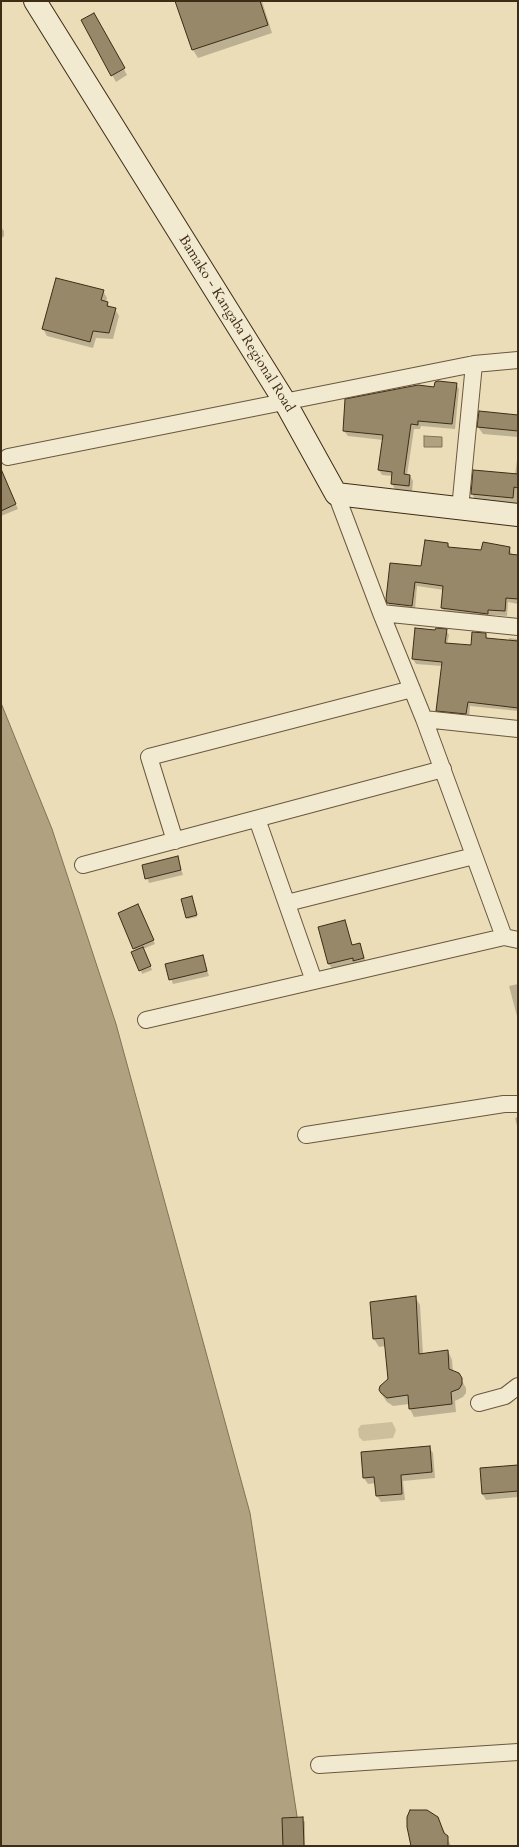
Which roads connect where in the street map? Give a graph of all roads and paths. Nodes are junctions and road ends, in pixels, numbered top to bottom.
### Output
1 (35, 1) edge
2 (518, 360) edge
3 (474, 364) junction
4 (285, 402) junction
5 (8, 457) dead end
6 (336, 494) junction
7 (460, 508) junction
8 (518, 515) edge
9 (381, 613) junction
10 (518, 627) edge
11 (412, 689) junction
12 (424, 719) junction
13 (518, 729) edge
14 (443, 769) junction
15 (257, 819) junction
16 (174, 841) junction
17 (474, 856) junction
18 (83, 865) dead end
19 (287, 903) junction
20 (511, 938) edge
21 (314, 981) junction
22 (146, 1020) dead end
23 (518, 1104) edge
24 (306, 1135) dead end
25 (518, 1386) edge
26 (479, 1403) dead end
27 (518, 1752) edge
28 (318, 1765) dead end

1 - 4 street, Bamako - Kangaba Regional Road
2 - 3 street
3 - 4 street
3 - 7 street
4 - 5 street
4 - 6 street, Bamako - Kangaba Regional Road
6 - 7 street
6 - 9 street
7 - 8 street
9 - 10 street
9 - 11 street
11 - 12 street
11 - 16 street
12 - 13 street
12 - 14 street
14 - 15 street
14 - 17 street
15 - 16 street
15 - 19 street
16 - 18 street
17 - 19 street
17 - 20 street
19 - 21 street
20 - 21 street
21 - 22 street
23 - 24 street
25 - 26 street
27 - 28 street

